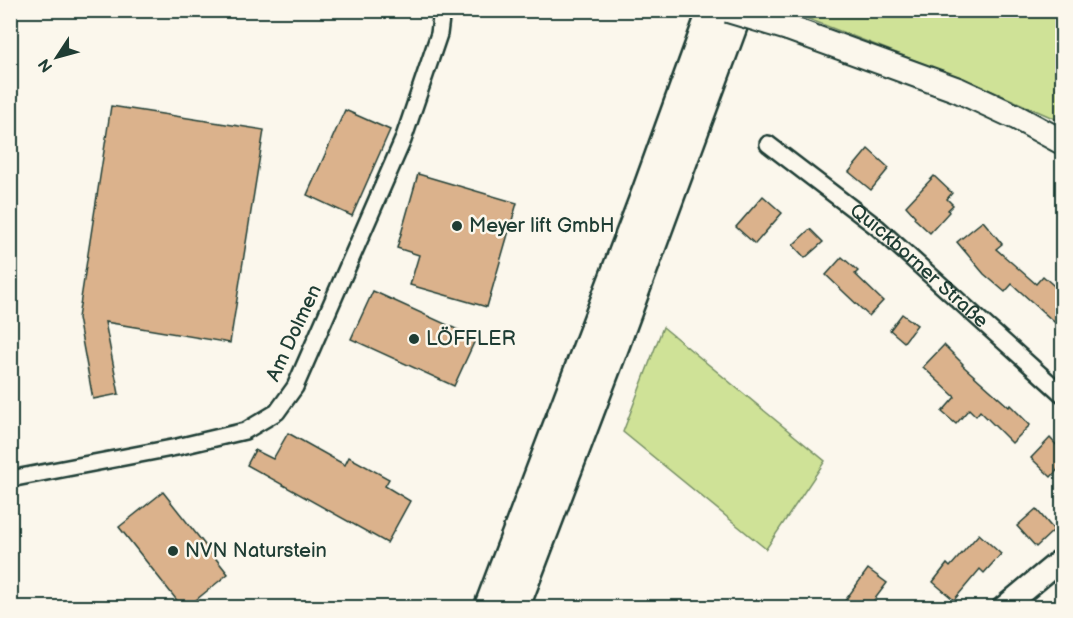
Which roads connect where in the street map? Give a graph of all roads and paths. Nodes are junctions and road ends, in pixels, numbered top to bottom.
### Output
1 (442, 10) edge
2 (712, 10) edge
3 (728, 10) edge
4 (739, 10) edge
5 (1062, 142) edge
6 (768, 144) dead end
7 (1062, 394) edge
8 (10, 479) edge
9 (1062, 559) edge
10 (488, 608) edge
11 (515, 608) edge
12 (1003, 608) edge

1 - 8 street, Am Dolmen
2 - 10 highway
3 - 5 main road, bridge
4 - 11 highway
6 - 7 street, Quickborner Straße
9 - 12 street

